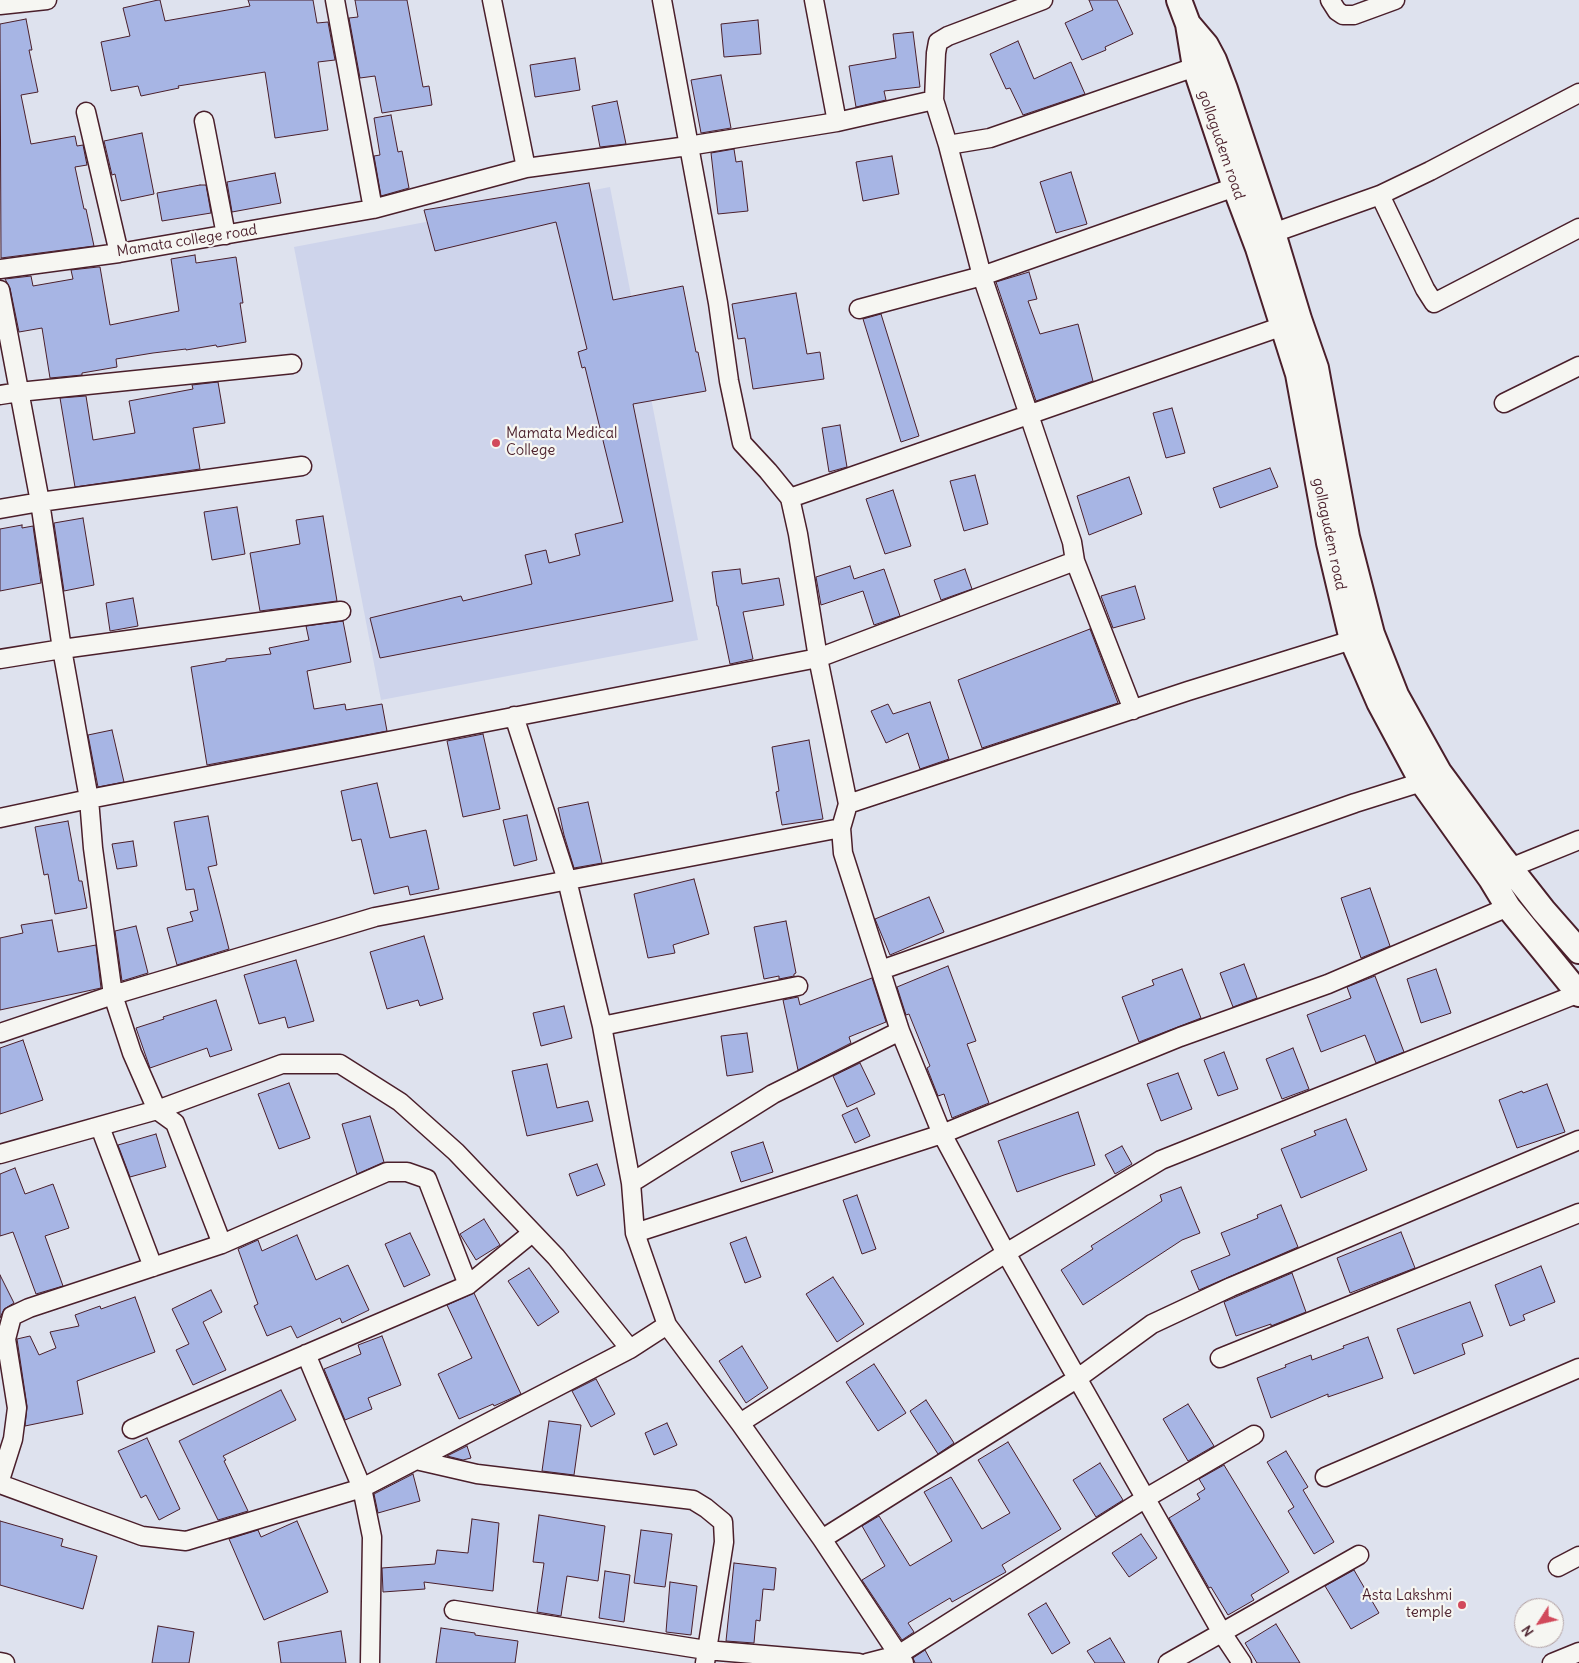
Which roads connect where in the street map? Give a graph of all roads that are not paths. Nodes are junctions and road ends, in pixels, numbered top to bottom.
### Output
1 (47, 0) edge
2 (335, 0) edge
3 (492, 0) edge
4 (662, 0) edge
5 (814, 0) edge
6 (1043, 0) edge
7 (1179, 0) edge
8 (1330, 0) edge
9 (1394, 0) edge
10 (0, 5) edge
11 (1188, 24) junction
12 (1195, 67) junction
13 (1579, 93) edge
14 (934, 100) junction
15 (86, 112) dead end
16 (204, 120) dead end
17 (836, 122) junction
18 (948, 145) junction
19 (688, 146) junction
20 (526, 168) junction
21 (1234, 187) junction
22 (1380, 195) junction
23 (373, 209) junction
24 (1579, 228) edge
25 (1273, 233) junction
26 (226, 235) junction
27 (119, 253) junction
28 (0, 270) edge
29 (982, 276) junction
30 (0, 290) edge
31 (859, 309) dead end
32 (1284, 326) junction
33 (292, 364) dead end
34 (1579, 366) edge
35 (19, 392) junction
36 (0, 395) edge
37 (1504, 403) dead end
38 (1028, 414) junction
39 (302, 466) dead end
40 (790, 498) junction
41 (40, 502) junction
42 (0, 510) edge
43 (1075, 561) junction
44 (341, 611) dead end
45 (1352, 640) junction
46 (62, 649) junction
47 (818, 658) junction
48 (0, 660) edge
49 (1133, 710) junction
50 (514, 716) junction
51 (1422, 782) junction
52 (89, 799) junction
53 (848, 804) junction
54 (0, 818) edge
55 (841, 828) junction
56 (1579, 840) edge
57 (1501, 873) junction
58 (567, 880) junction
59 (1508, 907) junction
60 (1579, 951) edge
61 (881, 970) junction
62 (798, 986) dead end
63 (1579, 994) edge
64 (113, 995) junction
65 (602, 1026) junction
66 (900, 1031) junction
67 (0, 1033) edge
68 (157, 1110) junction
69 (100, 1126) junction
70 (942, 1134) junction
71 (1579, 1140) edge
72 (0, 1154) edge
73 (631, 1183) junction
74 (1579, 1213) edge
75 (532, 1233) junction
76 (635, 1233) junction
77 (222, 1244) junction
78 (1006, 1253) junction
79 (153, 1267) junction
80 (468, 1285) junction
81 (668, 1325) junction
82 (630, 1349) junction
83 (306, 1354) junction
84 (1220, 1358) dead end
85 (1579, 1368) edge
86 (1078, 1378) junction
87 (740, 1423) junction
88 (132, 1429) dead end
89 (1254, 1435) dead end
90 (416, 1460) junction
91 (1325, 1477) dead end
92 (0, 1480) edge
93 (0, 1484) edge
94 (362, 1488) junction
95 (1146, 1498) junction
96 (822, 1539) junction
97 (1359, 1555) dead end
98 (1579, 1556) edge
99 (1558, 1567) dead end
100 (454, 1610) dead end
101 (1222, 1633) junction
102 (1579, 1652) edge
103 (706, 1657) edge
104 (901, 1659) edge
105 (0, 1662) edge
106 (5, 1663) edge
107 (370, 1663) edge
108 (859, 1663) edge
109 (867, 1663) edge
110 (1168, 1663) edge
111 (1242, 1663) edge
112 (1552, 1663) edge

1 - 10 street
2 - 23 street
3 - 20 street
4 - 19 street
5 - 17 street
6 - 14 street
7 - 11 street, gollagudem road
8 - 9 street
11 - 12 street, gollagudem road
11 - 25 street, gollagudem road
12 - 18 street
12 - 21 street, gollagudem road
13 - 22 street
14 - 17 street, Mamata college road
14 - 18 street
15 - 27 street
16 - 26 street
17 - 19 street, Mamata college road
18 - 29 street
19 - 20 street, Mamata college road
19 - 40 street
20 - 23 street, Mamata college road
21 - 29 street
21 - 32 street, gollagudem road
22 - 24 street
22 - 25 street
23 - 26 street, Mamata college road
25 - 57 street, gollagudem road
26 - 27 street, Mamata college road
27 - 28 street, Mamata college road
29 - 31 street
29 - 38 street
30 - 35 street
32 - 38 street
32 - 45 street, gollagudem road
33 - 35 street
34 - 37 street
35 - 36 street
35 - 41 street
38 - 40 street
38 - 43 street
39 - 41 street
40 - 47 street
41 - 42 street
41 - 46 street
43 - 47 street
43 - 49 street
44 - 46 street
45 - 49 street
45 - 51 street, gollagudem road
46 - 48 street
46 - 52 street
47 - 50 street
47 - 53 street
49 - 53 street
50 - 52 street
50 - 58 street
51 - 57 street, gollagudem road
51 - 61 street
52 - 54 street
52 - 64 street
53 - 55 street
55 - 58 street
55 - 61 street
56 - 57 street
57 - 59 street, gollagudem road
57 - 60 street, gollagudem road
58 - 64 street
58 - 65 street
59 - 63 street, gollagudem road
59 - 70 street
61 - 66 street
62 - 65 street
63 - 78 street
64 - 67 street
64 - 68 street
65 - 73 street
66 - 70 street
66 - 73 street
68 - 69 street
68 - 75 street
68 - 77 street
69 - 72 street
69 - 79 street
70 - 76 street
70 - 78 street
71 - 86 street
73 - 76 street
74 - 84 street
75 - 80 street
75 - 82 street
76 - 81 street
77 - 79 street
77 - 80 street
78 - 86 street
78 - 87 street
79 - 92 street
80 - 83 street
81 - 82 street
81 - 87 street
82 - 90 street
83 - 88 street
83 - 94 street
85 - 91 street
86 - 95 street
86 - 96 street
87 - 96 street
89 - 95 street
90 - 94 street
90 - 103 street
93 - 94 street
94 - 107 street
95 - 101 street
95 - 104 street
96 - 104 street
97 - 101 street
98 - 99 street
100 - 103 street
101 - 110 street
101 - 111 street
102 - 112 street
103 - 108 street
104 - 109 street
105 - 106 street

